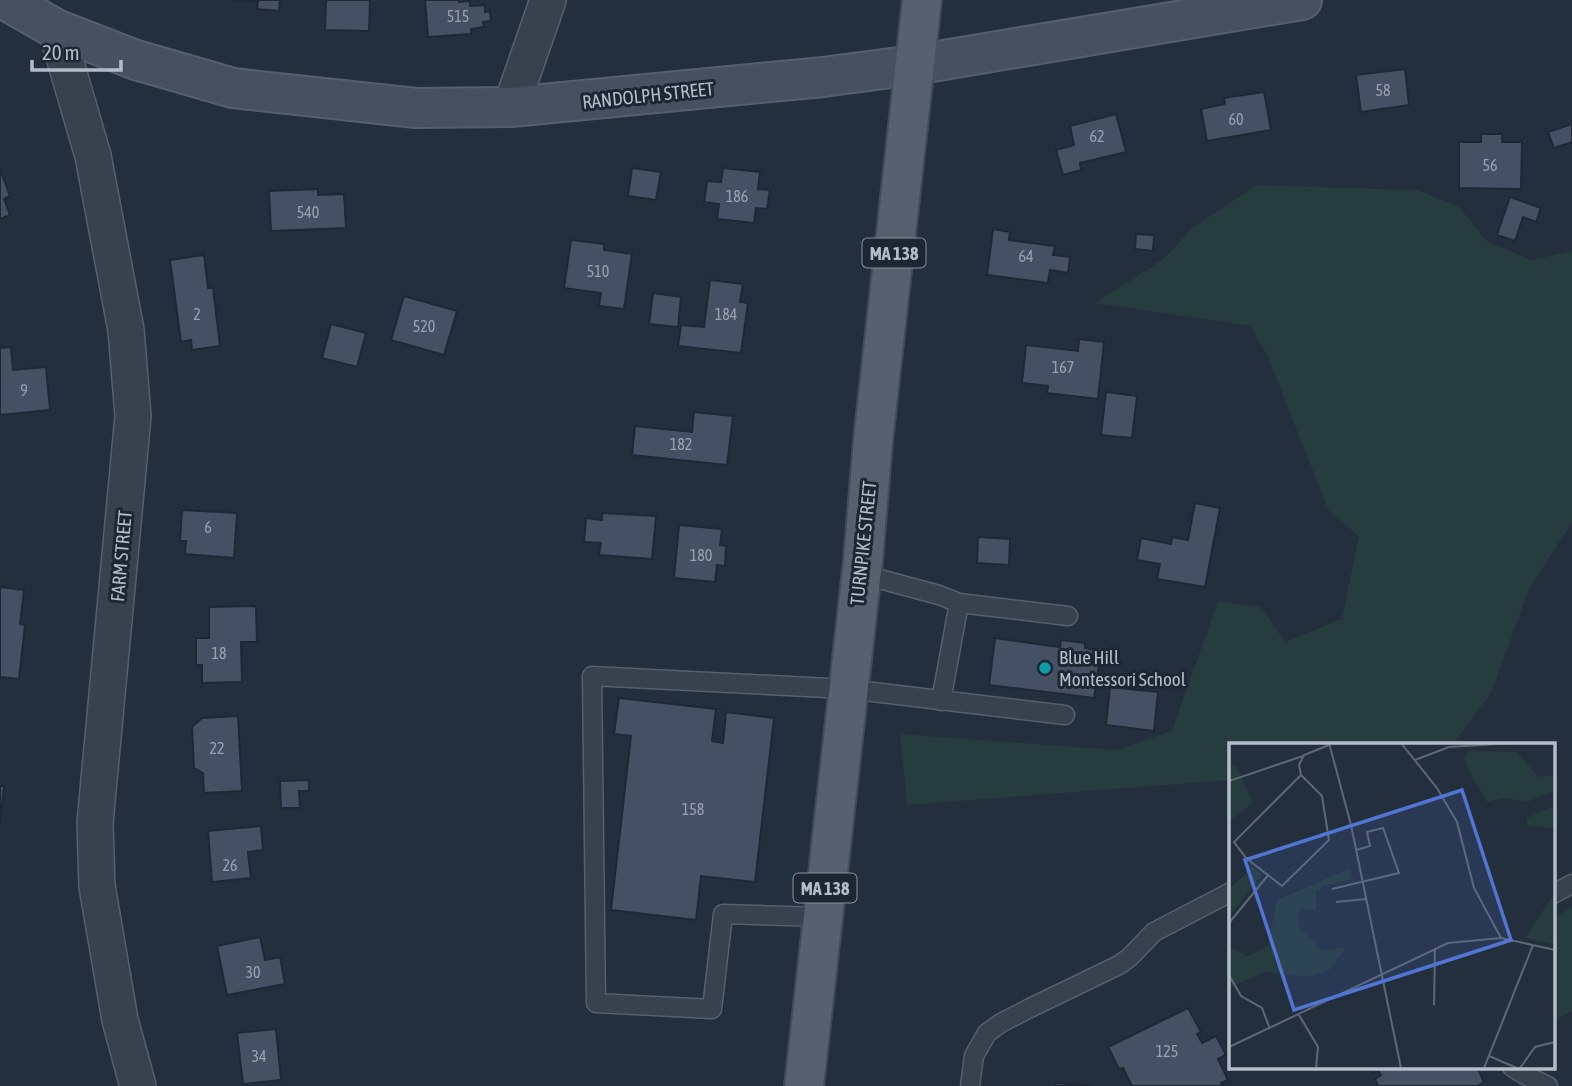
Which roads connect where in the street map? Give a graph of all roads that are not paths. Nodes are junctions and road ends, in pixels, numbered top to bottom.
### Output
1 (5, 0) edge
2 (548, 0) edge
3 (922, 0) edge
4 (1302, 0) edge
5 (56, 29) junction
6 (914, 65) junction
7 (511, 107) junction
8 (862, 574) junction
9 (959, 603) junction
10 (1068, 616) dead end
11 (848, 690) junction
12 (941, 701) junction
13 (1065, 715) dead end
14 (1572, 884) edge
15 (1229, 893) edge
16 (1554, 893) edge
17 (822, 917) junction
18 (1513, 1068) edge
19 (138, 1086) edge
20 (804, 1086) edge
21 (970, 1086) edge
22 (1548, 1086) edge

1 - 5 main road, RANDOLPH STREET
2 - 7 street
3 - 6 main road, TURNPIKE STREET / MA 138
4 - 6 main road, RANDOLPH STREET
5 - 7 main road, RANDOLPH STREET
5 - 19 street, FARM STREET
6 - 7 main road, RANDOLPH STREET
6 - 8 main road, TURNPIKE STREET / MA 138
8 - 9 lane
8 - 11 main road, TURNPIKE STREET / MA 138
9 - 10 lane
9 - 12 lane
11 - 12 lane
11 - 17 main road, TURNPIKE STREET / MA 138
11 - 17 lane
12 - 13 lane
14 - 16 lane
15 - 21 lane
17 - 20 main road, TURNPIKE STREET / MA 138
18 - 22 lane

